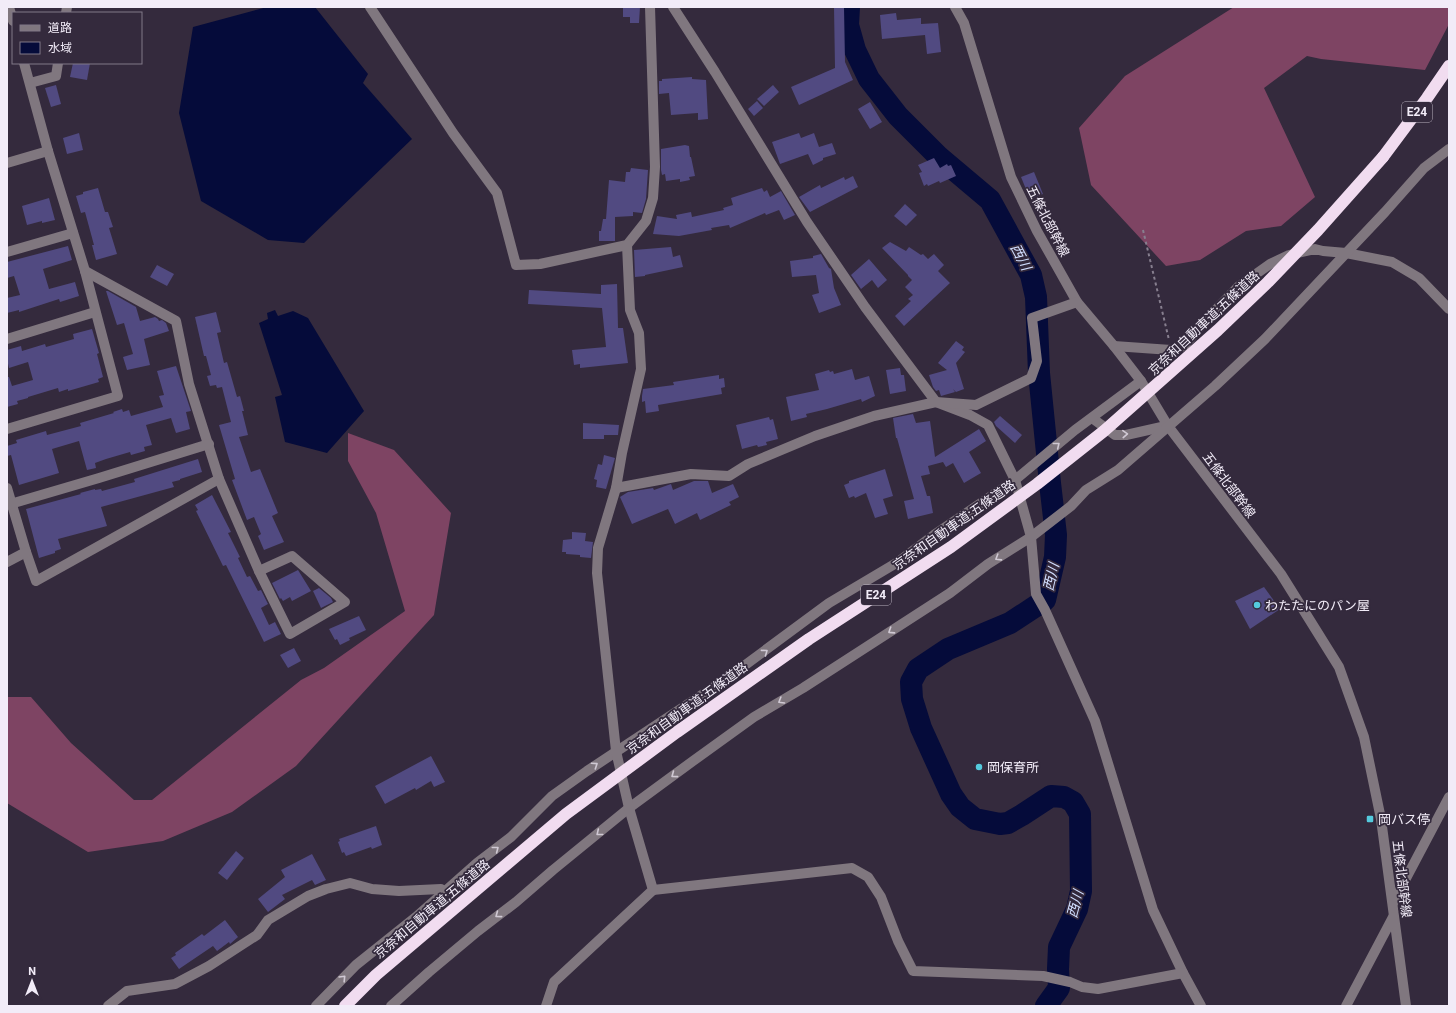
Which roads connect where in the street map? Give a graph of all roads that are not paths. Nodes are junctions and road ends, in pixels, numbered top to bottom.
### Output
1 (9, 7) edge
2 (370, 7) edge
3 (650, 7) edge
4 (672, 7) edge
5 (955, 7) edge
6 (12, 18) edge
7 (24, 64) edge
8 (58, 64) edge
9 (1449, 66) edge
10 (30, 83) junction
11 (1449, 149) edge
12 (48, 151) junction
13 (7, 163) edge
14 (73, 233) junction
15 (627, 245) junction
16 (7, 252) edge
17 (1346, 253) junction
18 (85, 271) junction
19 (1076, 302) junction
20 (1449, 309) edge
21 (95, 312) junction
22 (7, 339) edge
23 (1114, 346) junction
24 (1141, 381) junction
25 (936, 402) junction
26 (1092, 418) junction
27 (1168, 426) junction
28 (7, 429) edge
29 (209, 444) junction
30 (219, 479) junction
31 (1015, 480) junction
32 (7, 488) edge
33 (616, 488) junction
34 (9, 504) edge
35 (1031, 537) junction
36 (26, 552) junction
37 (7, 562) edge
38 (259, 571) junction
39 (616, 751) junction
40 (1449, 797) edge
41 (629, 808) junction
42 (653, 890) junction
43 (445, 892) junction
44 (1393, 903) junction
45 (1393, 917) junction
46 (1183, 973) junction
47 (108, 1006) edge
48 (316, 1006) edge
49 (344, 1006) edge
50 (391, 1006) edge
51 (546, 1006) edge
52 (1201, 1006) edge
53 (1346, 1006) edge
54 (1406, 1006) edge

1 - 6 street
2 - 15 street
3 - 15 street
4 - 25 street
5 - 19 street, 五條北部幹線
7 - 10 street
8 - 10 street
9 - 49 highway, 京奈和自動車道;五條道路 / E24, bridge
10 - 12 street
11 - 17 street
12 - 13 street
12 - 14 street
14 - 16 street
14 - 18 street
15 - 33 street
17 - 20 street
17 - 23 street
17 - 27 street
18 - 21 street
18 - 29 street
19 - 23 street, 五條北部幹線
19 - 25 street
21 - 22 street
21 - 28 street
23 - 24 street, 五條北部幹線
24 - 26 street
24 - 27 street, 五條北部幹線
25 - 31 street
25 - 33 street
26 -> 27 street
31 -> 26 street
27 - 35 street
27 - 44 street, 五條北部幹線
29 - 30 street
29 - 34 street
30 - 36 street
30 - 38 street
31 - 35 street
39 -> 31 street
32 - 34 street
33 - 39 street
34 - 36 street
35 -> 41 street
35 - 46 street
36 - 37 street
38 - 38 street
39 - 41 street
43 -> 39 street
40 - 44 street
41 - 42 street
41 -> 50 street
42 - 46 street
42 - 51 street
43 - 47 street
48 -> 43 street
44 - 45 street, 五條北部幹線
45 - 53 street
45 - 54 street, 五條北部幹線
46 - 52 street

